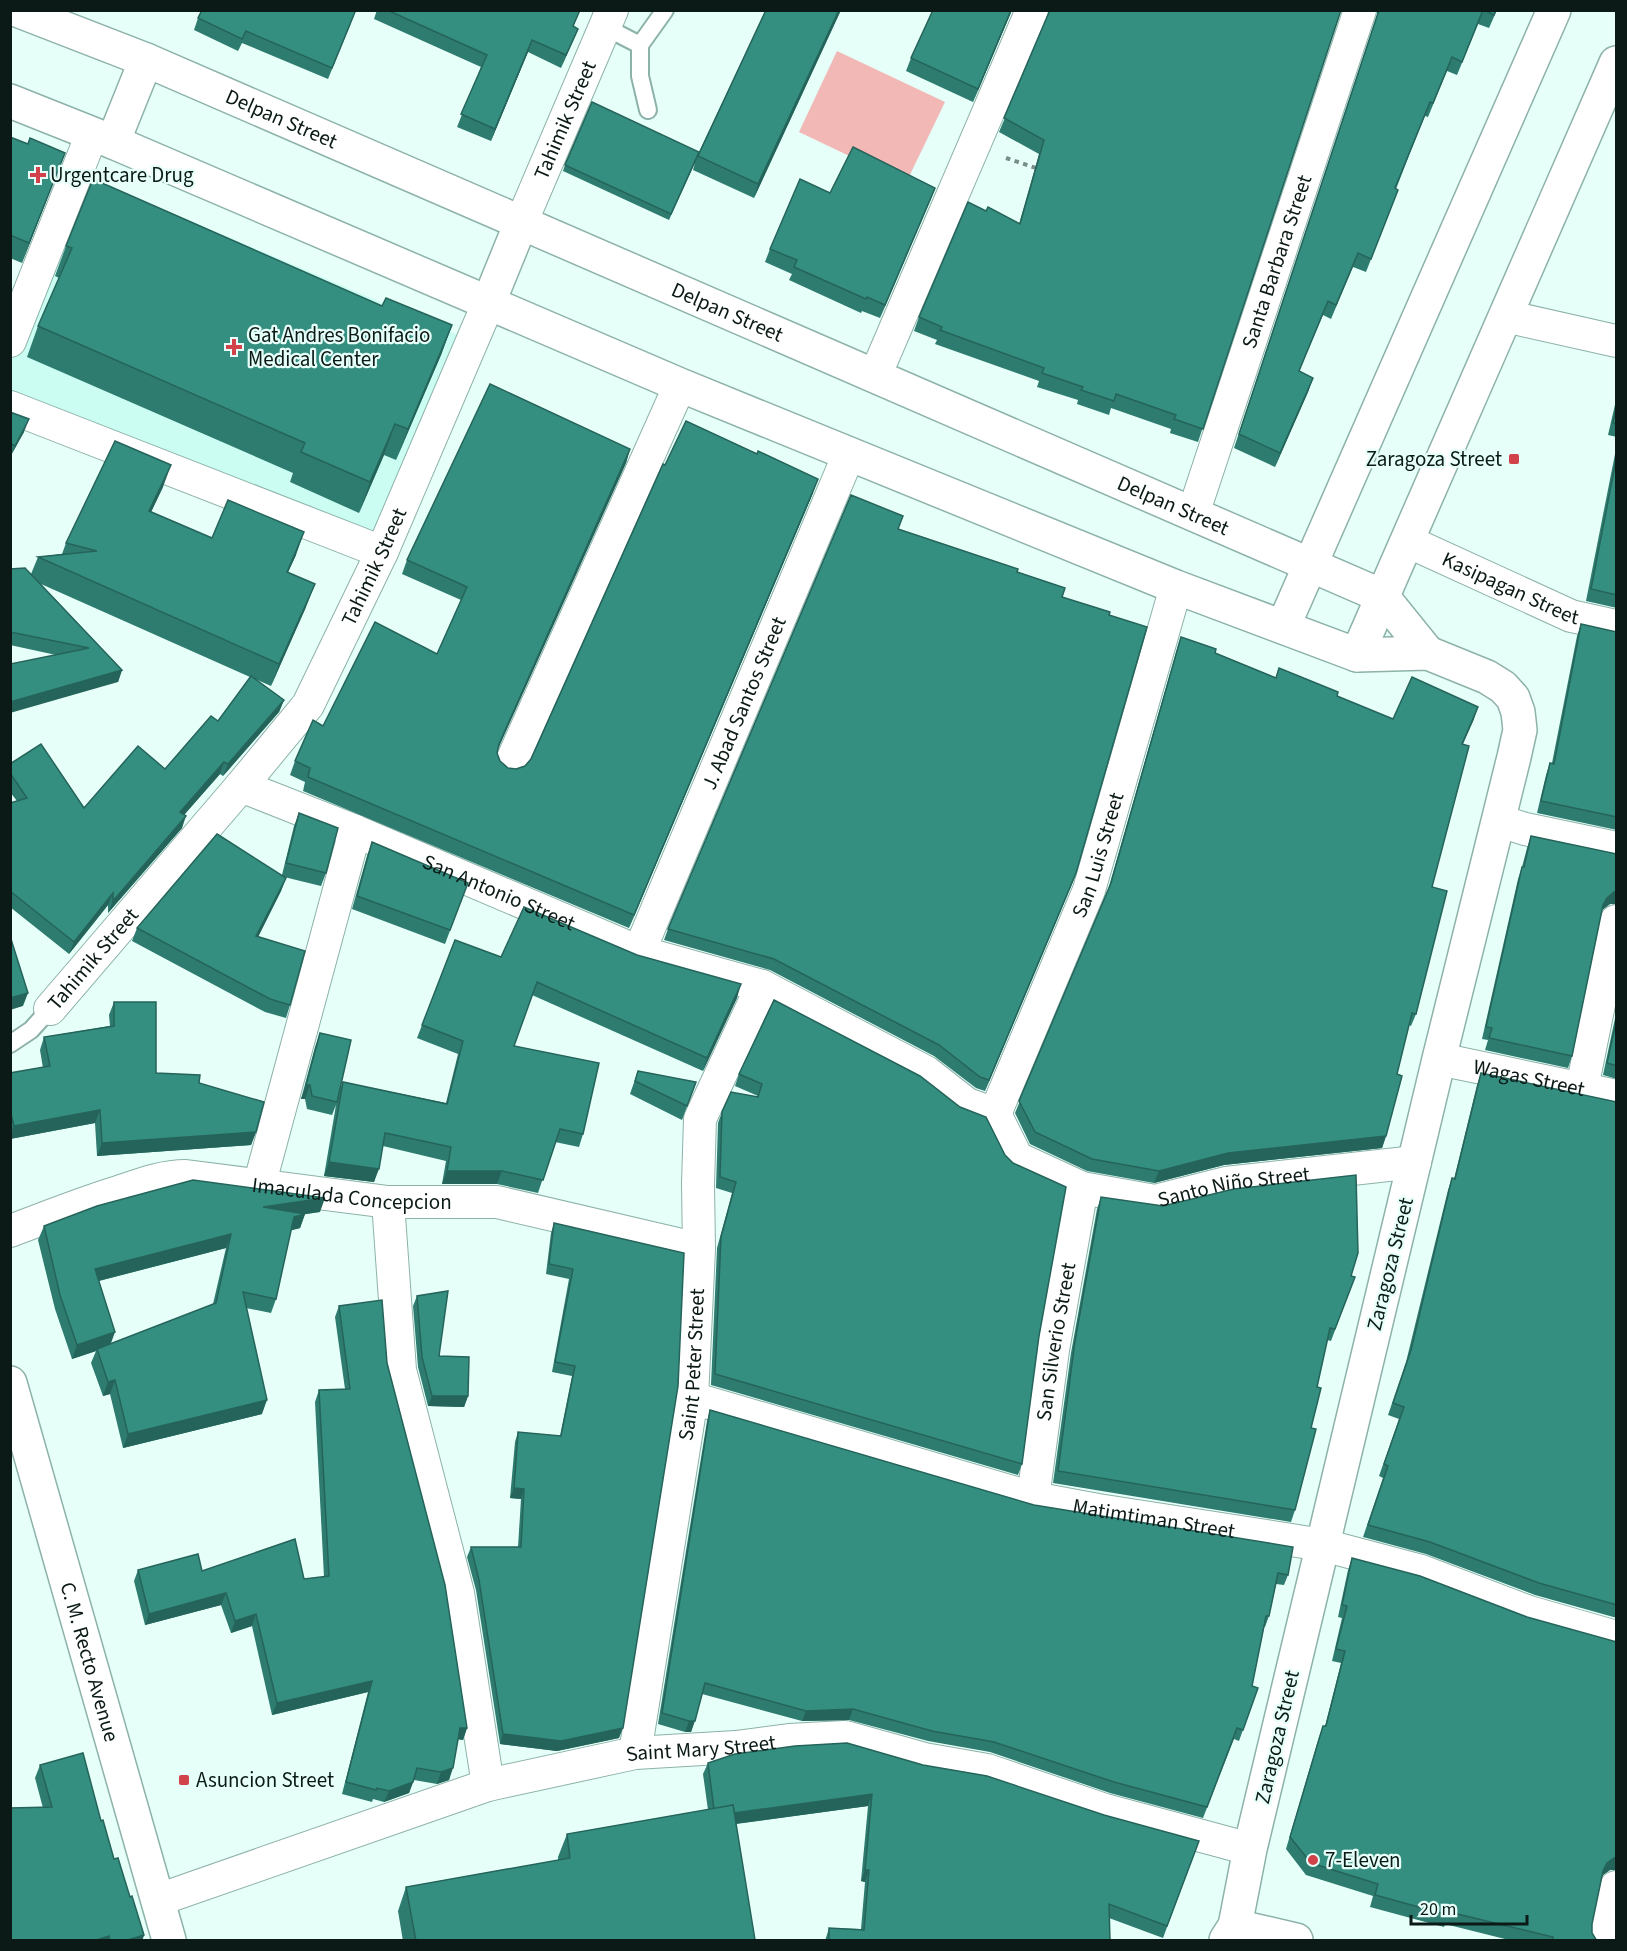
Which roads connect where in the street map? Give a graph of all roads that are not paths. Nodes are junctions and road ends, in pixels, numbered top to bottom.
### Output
1 (17, 10) edge
2 (665, 10) edge
3 (1032, 10) edge
4 (1360, 10) edge
5 (1554, 10) edge
6 (609, 19) edge
7 (640, 45) junction
8 (146, 60) junction
9 (1613, 82) edge
10 (10, 102) edge
11 (648, 110) dead end
12 (102, 138) junction
13 (521, 223) junction
14 (488, 304) junction
15 (1504, 316) junction
16 (10, 341) edge
17 (1617, 341) edge
18 (875, 376) junction
19 (680, 385) junction
20 (10, 407) edge
21 (849, 454) junction
22 (1193, 514) junction
23 (1407, 541) junction
24 (382, 552) junction
25 (1310, 565) junction
26 (1176, 587) junction
27 (1382, 596) junction
28 (1617, 626) edge
29 (1283, 627) junction
30 (1428, 653) junction
31 (1357, 655) junction
32 (510, 765) dead end
33 (241, 786) junction
34 (1500, 821) junction
35 (355, 831) junction
36 (1617, 848) edge
37 (1617, 921) edge
38 (639, 952) junction
39 (762, 987) junction
40 (50, 1009) joint
41 (10, 1044) edge
42 (1439, 1059) junction
43 (1582, 1088) junction
44 (1617, 1096) edge
45 (995, 1114) junction
46 (1415, 1162) junction
47 (259, 1186) junction
48 (1082, 1188) junction
49 (388, 1202) junction
50 (10, 1231) edge
51 (699, 1249) junction
52 (10, 1383) edge
53 (692, 1398) junction
54 (1033, 1498) junction
55 (1323, 1545) junction
56 (1617, 1637) edge
57 (635, 1753) junction
58 (488, 1785) junction
59 (1250, 1849) junction
60 (1617, 1887) edge
61 (158, 1900) junction
62 (1231, 1933) edge
63 (170, 1941) edge
64 (1296, 1941) edge
65 (1605, 1941) edge

1 - 8 street, Delpan Street
2 - 7 lane
3 - 18 street
4 - 22 street, Santa Barbara Street
5 - 25 street
6 - 7 lane
6 - 13 street, Tahimik Street
7 - 11 lane
8 - 12 street
8 - 13 street, Delpan Street
9 - 15 street
10 - 12 street
12 - 14 street
12 - 16 street
13 - 14 street, Tahimik Street
13 - 18 street, Delpan Street
14 - 19 street
14 - 24 street, Tahimik Street
15 - 17 street
15 - 23 street
18 - 22 street, Delpan Street
19 - 21 street
19 - 32 street
20 - 24 street
21 - 26 street
21 - 38 street, J. Abad Santos Street
22 - 25 street, Delpan Street
23 - 27 street
23 - 28 street, Kasipagan Street
24 - 33 street, Tahimik Street
25 - 27 street, Zaragoza Street
25 - 29 street
26 - 29 street
26 - 45 street, San Luis Street
27 - 30 street, Zaragoza Street
27 - 31 street
29 - 31 street, Zaragoza Street
30 - 31 street, Zaragoza Street
30 - 34 street, Zaragoza Street
33 - 35 street, San Antonio Street
33 - 40 street, Tahimik Street
34 - 36 street
34 - 42 street, Zaragoza Street
35 - 38 street, San Antonio Street
35 - 47 street
37 - 43 street
38 - 39 street, San Antonio Street
39 - 45 street
39 - 51 street, Saint Peter Street
40 - 41 lane, Tahimik Street
42 - 43 street, Wagas Street
42 - 46 street, Zaragoza Street
43 - 44 street, Wagas Street
45 - 48 street, Santo Niño Street
46 - 48 street, Santo Niño Street
46 - 55 street, Zaragoza Street
47 - 49 street, Imaculada Concepcion
47 - 50 street, Imaculada Concepcion
48 - 54 street, San Silverio Street
49 - 51 street, Imaculada Concepcion
49 - 58 street
51 - 53 street, Saint Peter Street
52 - 61 street, C. M. Recto Avenue
53 - 54 street, Matimtiman Street
53 - 57 street, Saint Peter Street
54 - 55 street, Matimtiman Street
55 - 56 street, Matimtiman Street
55 - 59 street, Zaragoza Street
57 - 58 street, Saint Mary Street
57 - 59 street, Saint Mary Street
58 - 61 street, Saint Mary Street
59 - 62 street, Zaragoza Street
60 - 65 street
61 - 63 street, C. M. Recto Avenue
62 - 64 street

